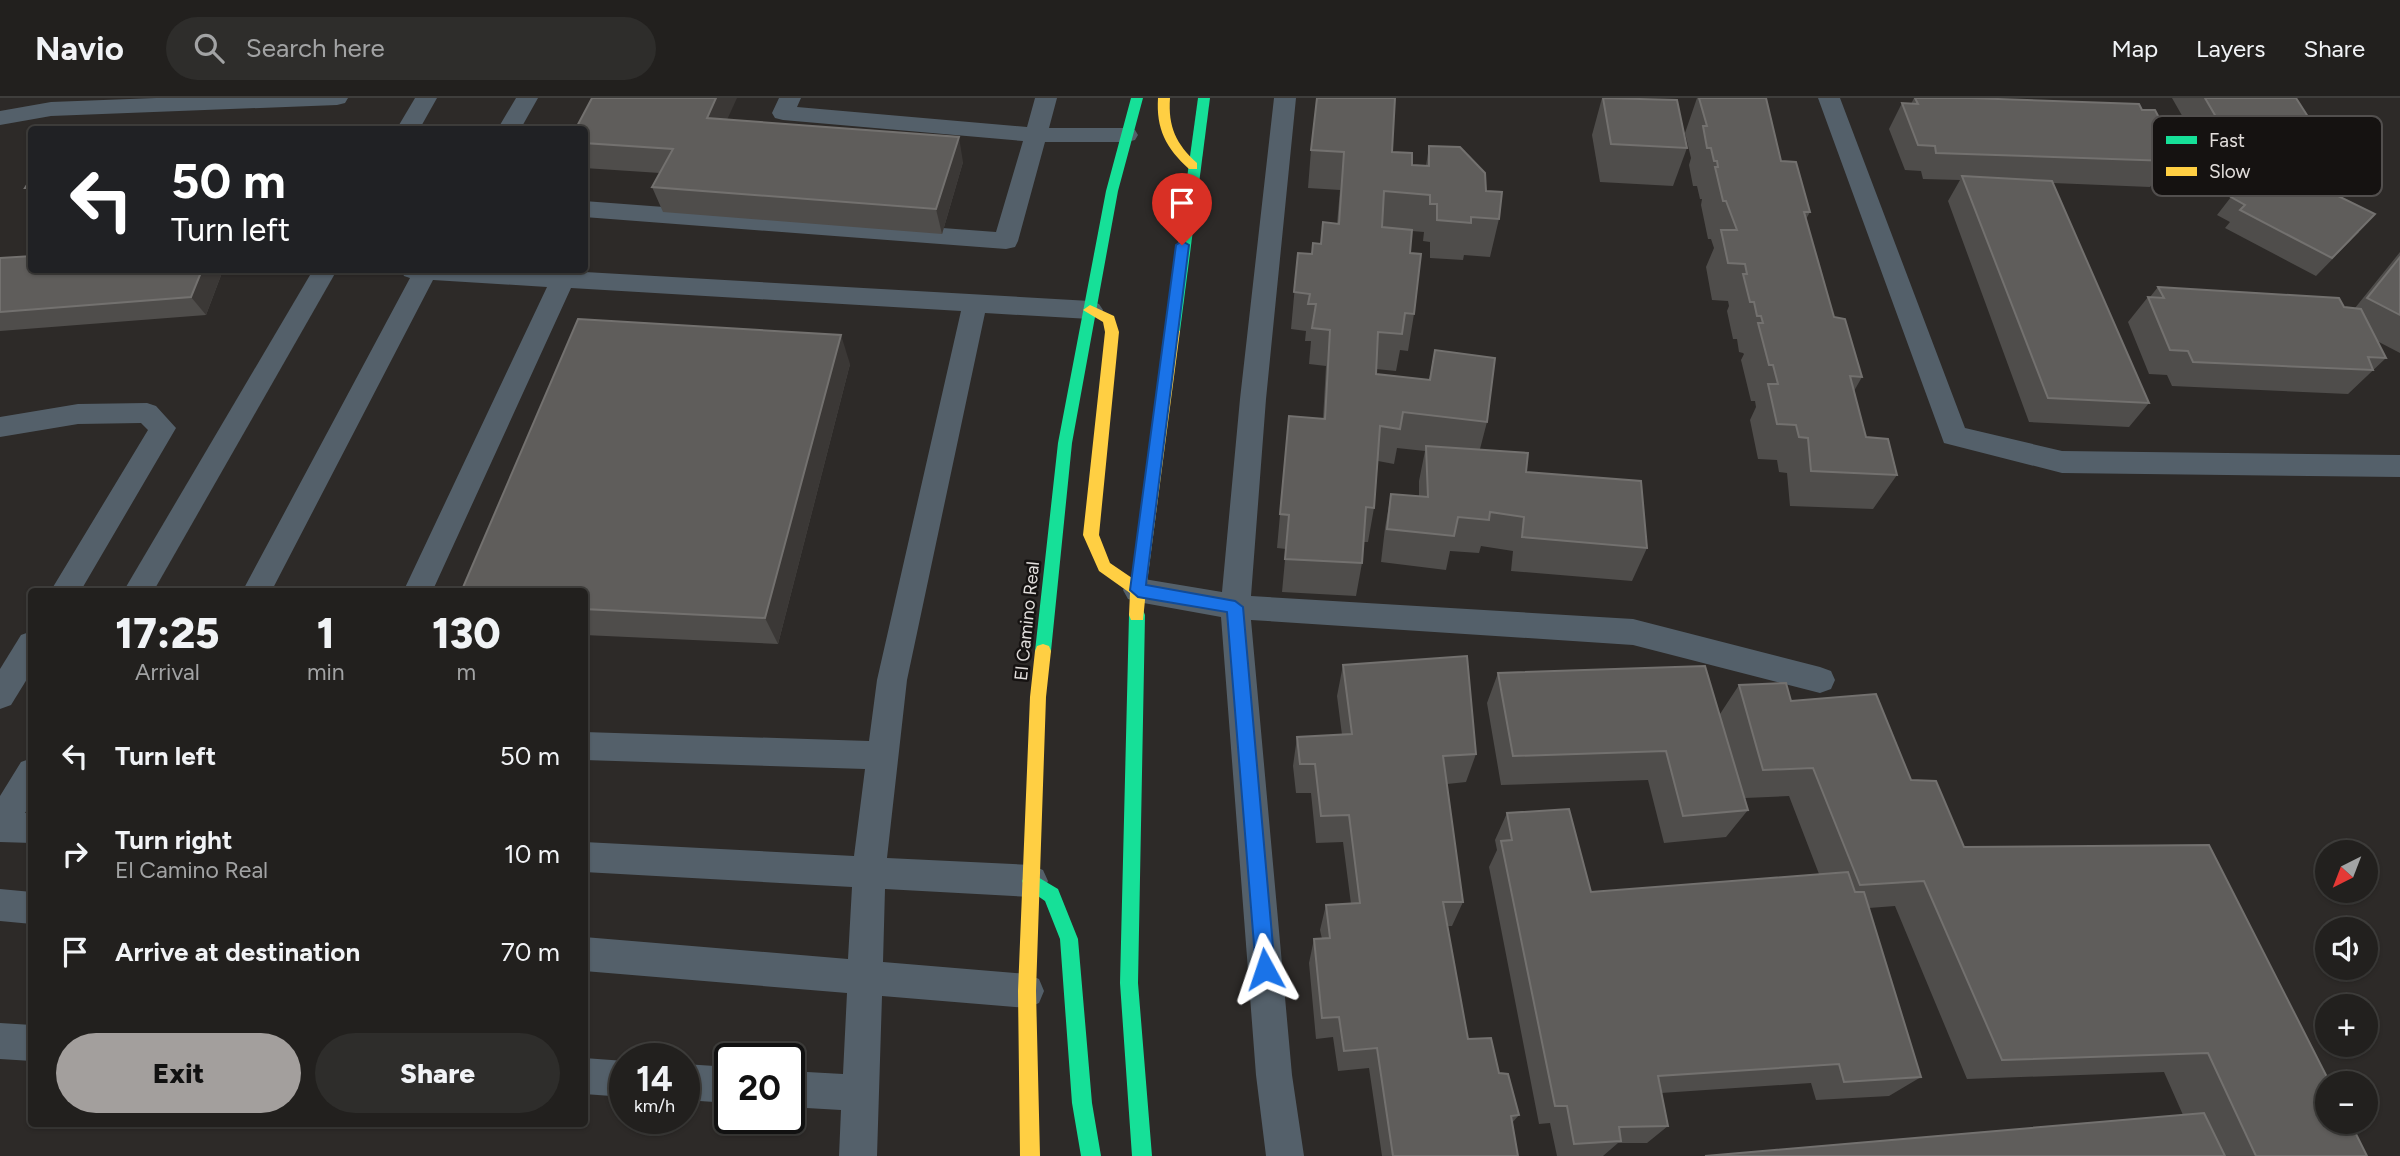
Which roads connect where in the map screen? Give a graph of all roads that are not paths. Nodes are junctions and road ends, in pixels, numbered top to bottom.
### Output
1 (337, 98) edge
2 (426, 98) edge
3 (527, 98) edge
4 (790, 98) edge
5 (1046, 98) edge
6 (1138, 98) edge
7 (1164, 98) edge
8 (1203, 98) edge
9 (1285, 98) edge
10 (1829, 98) edge
11 (0, 118) edge
12 (409, 126) edge
13 (510, 126) edge
14 (1036, 135) junction
15 (1127, 135) junction
16 (1193, 166) junction
17 (588, 209) edge
18 (324, 273) edge
19 (424, 273) edge
20 (472, 273) edge
21 (563, 279) junction
22 (975, 303) junction
23 (1090, 310) junction
24 (0, 427) edge
25 (2400, 466) edge
26 (66, 588) edge
27 (139, 588) edge
28 (258, 588) edge
29 (419, 588) edge
30 (1138, 590) junction
31 (1235, 607) junction
32 (28, 651) edge
33 (1820, 680) dead end
34 (0, 696) edge
35 (588, 746) edge
36 (883, 756) junction
37 (28, 779) edge
38 (0, 826) edge
39 (28, 828) edge
40 (588, 857) edge
41 (869, 872) junction
42 (1031, 881) junction
43 (0, 905) edge
44 (28, 908) edge
45 (588, 954) edge
46 (864, 977) junction
47 (1027, 991) junction
48 (0, 1041) edge
49 (28, 1043) edge
50 (588, 1076) edge
51 (609, 1078) edge
52 (805, 1089) edge
53 (860, 1093) junction
54 (858, 1156) edge
55 (1030, 1156) edge
56 (1091, 1156) edge
57 (1142, 1156) edge
58 (1285, 1156) edge

1 - 11 lane
2 - 12 lane
3 - 13 lane
4 - 14 lane
5 - 14 lane
6 - 15 main road, El Camino Real
7 - 16 main road
8 - 16 main road
9 - 31 lane
10 - 25 lane
14 - 15 lane
14 - 17 lane
15 - 23 main road, El Camino Real
16 - 30 main road
18 - 27 lane
19 - 28 lane
20 - 21 lane
21 - 22 lane
21 - 29 lane
22 - 23 lane
22 - 36 lane
23 - 30 main road
23 - 42 main road, El Camino Real
24 - 26 lane
30 - 31 lane
30 - 57 main road
31 - 33 lane
31 - 58 lane
32 - 34 lane
35 - 36 lane
36 - 41 lane
37 - 38 lane
38 - 39 lane
40 - 41 lane
41 - 42 lane
41 - 46 lane
42 - 47 main road, El Camino Real
42 - 56 main road
43 - 44 lane
45 - 46 lane
46 - 47 lane
46 - 53 lane
47 - 55 main road, El Camino Real
48 - 49 lane
50 - 51 lane
52 - 53 lane
53 - 54 lane

